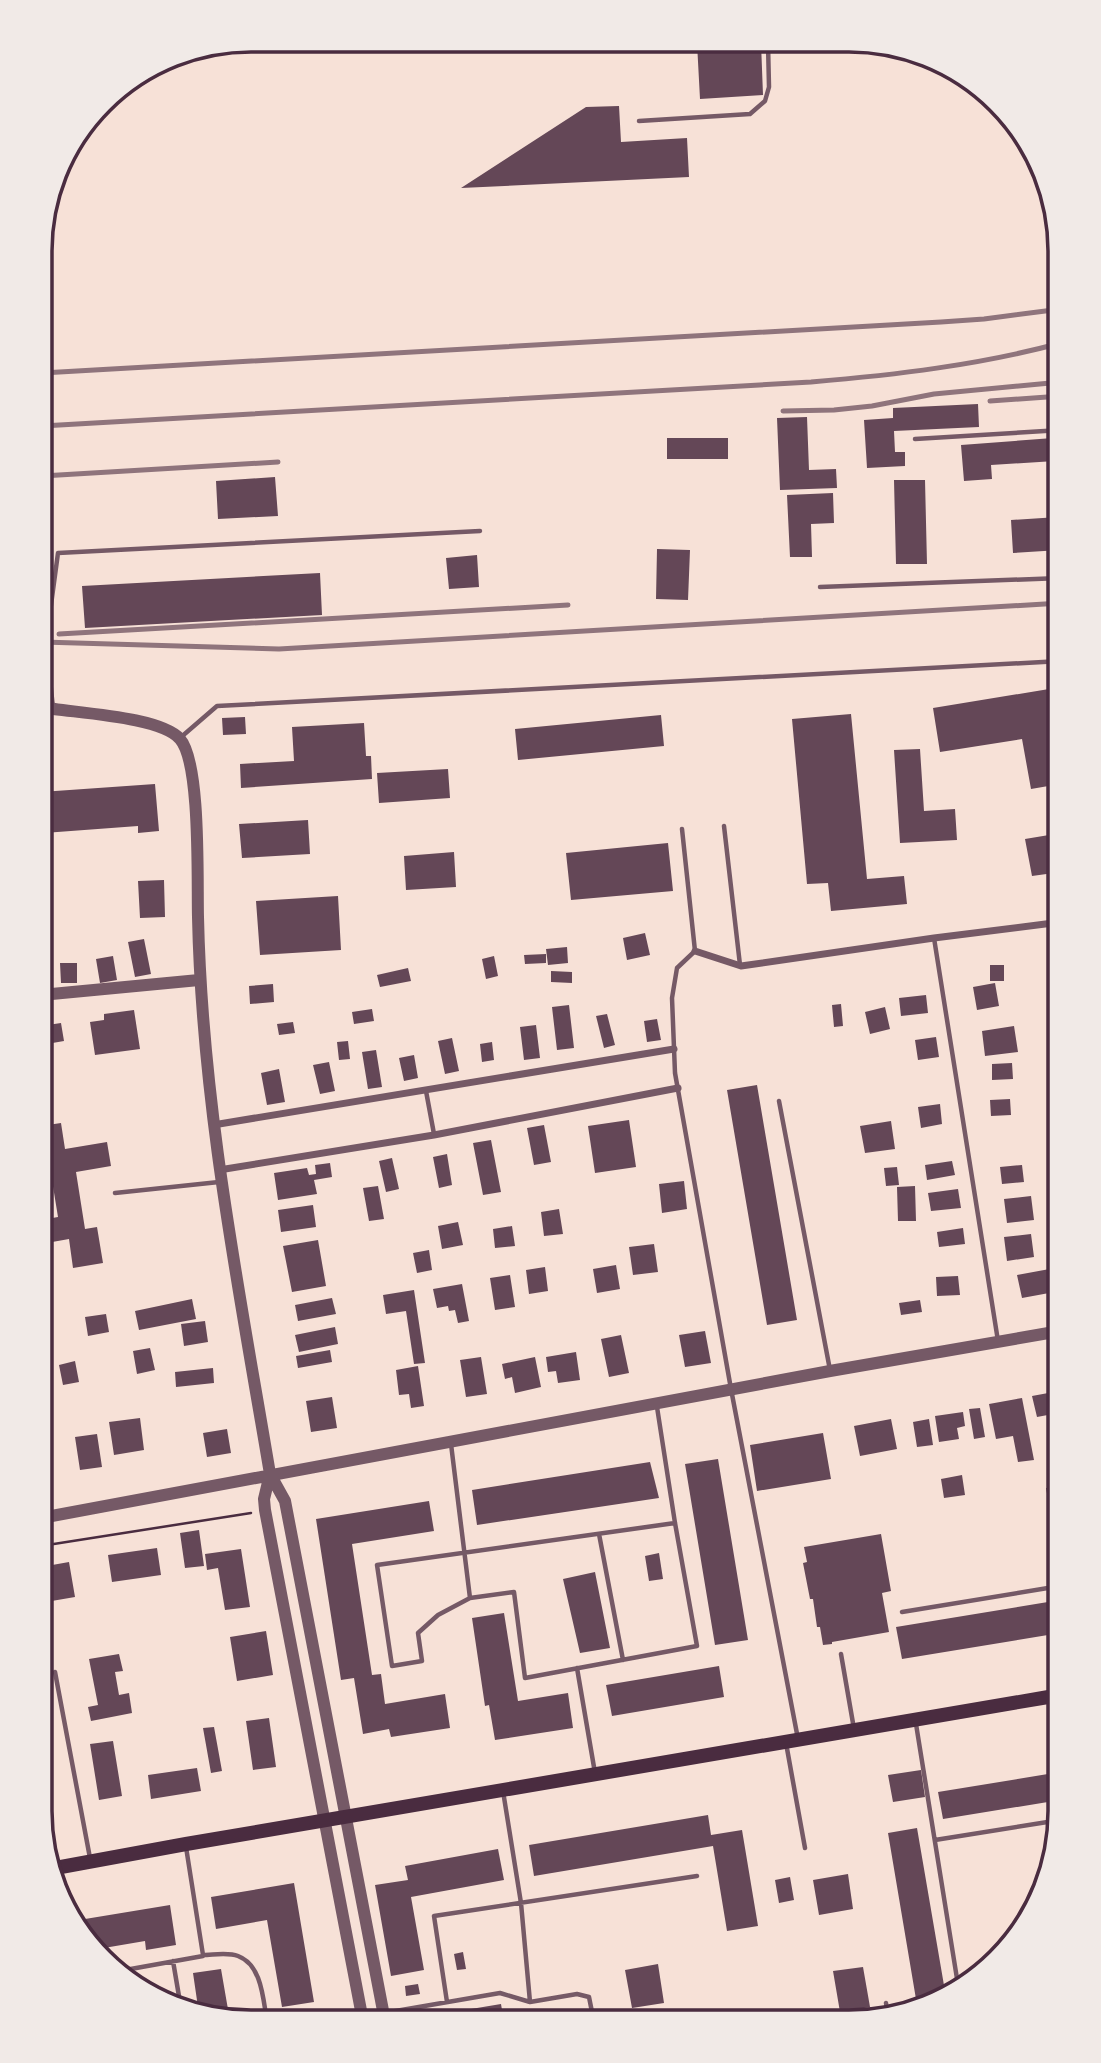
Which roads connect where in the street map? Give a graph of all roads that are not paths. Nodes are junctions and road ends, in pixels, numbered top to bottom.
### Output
1 (768, 52) edge
2 (639, 121) dead end
3 (1048, 431) edge
4 (915, 439) dead end
5 (480, 531) dead end
6 (1048, 578) edge
7 (820, 587) dead end
8 (52, 598) edge
9 (1048, 662) edge
10 (52, 709) edge
11 (180, 739) junction
12 (724, 826) dead end
13 (682, 828) dead end
14 (1048, 924) edge
15 (934, 938) junction
16 (695, 951) junction
17 (741, 966) junction
18 (199, 980) junction
19 (52, 994) edge
20 (674, 1049) junction
21 (678, 1088) junction
22 (426, 1091) junction
23 (779, 1101) dead end
24 (213, 1125) junction
25 (434, 1135) junction
26 (219, 1176) junction
27 (115, 1193) dead end
28 (1048, 1333) edge
29 (998, 1342) junction
30 (830, 1371) junction
31 (731, 1389) junction
32 (656, 1404) junction
33 (450, 1443) junction
34 (270, 1475) junction
35 (52, 1516) edge
36 (675, 1523) junction
37 (599, 1534) junction
38 (464, 1553) junction
39 (1048, 1588) edge
40 (470, 1598) junction
41 (902, 1612) dead end
42 (841, 1654) dead end
43 (623, 1660) junction
44 (577, 1668) junction
45 (55, 1672) dead end
46 (1048, 1697) edge
47 (322, 1702) junction
48 (303, 1705) junction
49 (916, 1719) junction
50 (854, 1730) junction
51 (792, 1741) junction
52 (596, 1774) junction
53 (503, 1790) junction
54 (347, 1817) junction
55 (324, 1821) junction
56 (1048, 1822) edge
57 (935, 1840) junction
58 (186, 1844) junction
59 (804, 1848) dead end
60 (91, 1862) junction
61 (61, 1867) edge
62 (697, 1875) dead end
63 (521, 1903) junction
64 (203, 1955) junction
65 (173, 1961) junction
66 (130, 1969) edge
67 (957, 1979) edge
68 (179, 1996) edge
69 (447, 2002) junction
70 (530, 2002) junction
71 (886, 2003) dead end
72 (887, 2007) edge
73 (265, 2010) edge
74 (361, 2010) edge
75 (383, 2010) edge
76 (413, 2010) edge
77 (592, 2010) edge

1 - 2 lane
3 - 4 lane
5 - 8 lane
6 - 7 lane
9 - 11 lane
10 - 11 street
11 - 18 street
12 - 17 lane
13 - 16 lane
14 - 15 street
15 - 17 street
15 - 29 lane
16 - 17 street
16 - 20 lane
18 - 19 street
18 - 24 street
20 - 21 lane
20 - 22 street
21 - 25 street
21 - 31 lane
22 - 24 street
22 - 25 lane
23 - 30 lane
24 - 26 street
25 - 26 street
26 - 27 lane
26 - 34 street
28 - 29 street
29 - 30 street
30 - 31 street
31 - 32 street
31 - 51 lane
32 - 33 street
32 - 36 lane
33 - 34 street
33 - 38 lane
34 - 35 street
34 - 47 street
34 - 48 street
36 - 37 lane
36 - 43 lane
37 - 38 lane
37 - 43 lane
38 - 40 lane
38 - 40 lane
39 - 41 lane
40 - 44 lane
42 - 50 lane
43 - 44 lane
44 - 52 lane
45 - 60 lane
46 - 49 main road
47 - 48 street
47 - 54 street
48 - 55 street
49 - 50 main road
49 - 57 lane
50 - 51 main road
51 - 52 main road
51 - 59 lane
52 - 53 main road
53 - 54 main road
53 - 63 lane
54 - 55 main road
54 - 75 street
55 - 58 main road
55 - 74 street
56 - 57 lane
57 - 67 lane
58 - 60 main road
58 - 64 lane
60 - 61 main road
62 - 63 lane
63 - 69 lane
63 - 70 lane
64 - 65 lane
64 - 73 lane
65 - 66 lane
65 - 68 lane
69 - 70 lane
69 - 76 lane
70 - 77 lane
71 - 72 lane

